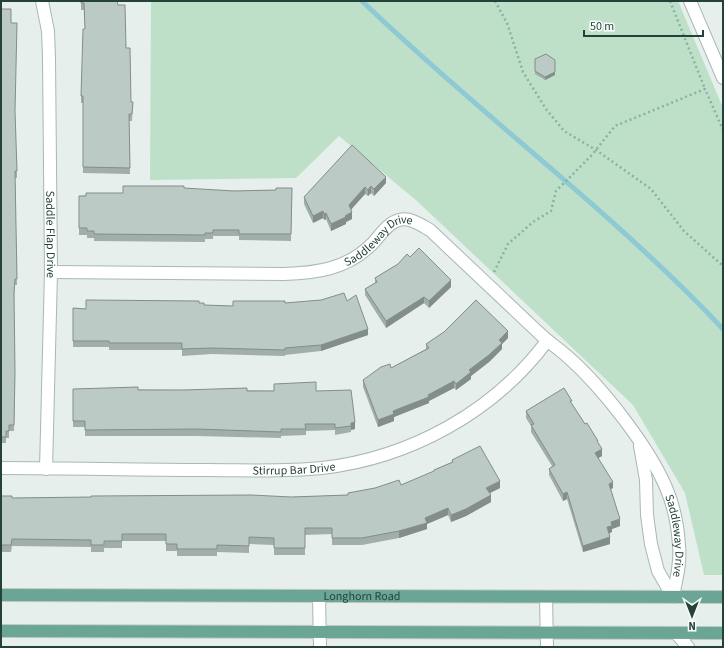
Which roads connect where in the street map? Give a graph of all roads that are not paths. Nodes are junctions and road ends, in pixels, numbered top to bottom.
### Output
1 (42, 1) edge
2 (690, 1) edge
3 (723, 78) edge
4 (51, 272) junction
5 (547, 341) junction
6 (640, 443) junction
7 (1, 468) edge
8 (46, 469) junction
9 (1, 595) edge
10 (723, 596) edge
11 (319, 597) junction
12 (546, 597) junction
13 (673, 597) junction
14 (1, 631) edge
15 (320, 632) junction
16 (546, 633) junction
17 (676, 633) junction
18 (723, 633) edge
19 (320, 647) edge
20 (547, 647) edge
21 (688, 647) edge

1 - 4 street, Saddle Flap Drive
2 - 3 street
4 - 5 street, Saddleway Drive
4 - 8 street, Saddle Flap Drive
5 - 6 street, Saddleway Drive
5 - 8 street, Stirrup Bar Drive
6 - 13 street, Saddleway Drive
6 - 13 street, Saddleway Drive
7 - 8 street, Stirrup Bar Drive
9 - 11 main road, Longhorn Road
10 - 13 main road, Longhorn Road
11 - 12 main road, Longhorn Road
11 - 15 street
12 - 13 main road, Longhorn Road
12 - 16 street
14 - 15 main road
15 - 16 main road
15 - 19 street
16 - 17 main road
16 - 20 street
17 - 18 main road
17 - 21 street

